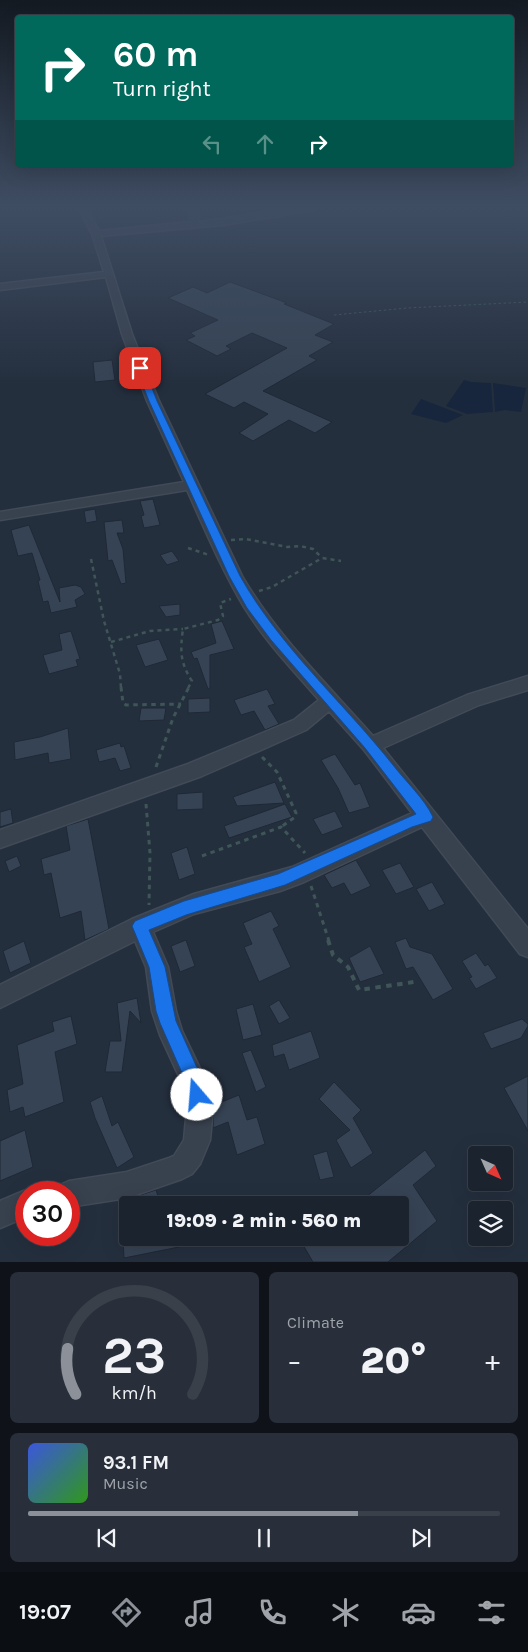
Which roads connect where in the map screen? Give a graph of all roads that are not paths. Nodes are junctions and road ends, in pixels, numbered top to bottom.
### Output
1 (107, 266) edge
2 (110, 274) junction
3 (0, 287) edge
4 (193, 485) junction
5 (0, 516) edge
6 (528, 683) edge
7 (332, 702) junction
8 (370, 745) junction
9 (426, 817) junction
10 (0, 839) edge
11 (143, 925) junction
12 (528, 946) edge
13 (0, 997) edge
14 (80, 1192) edge
15 (15, 1208) edge
16 (0, 1215) edge

1 - 2 street
2 - 3 street
2 - 4 street
4 - 5 street
4 - 7 street
6 - 8 street
7 - 8 street
7 - 10 street
8 - 9 street
9 - 11 street
9 - 12 street
11 - 13 street
11 - 14 street
15 - 16 street

